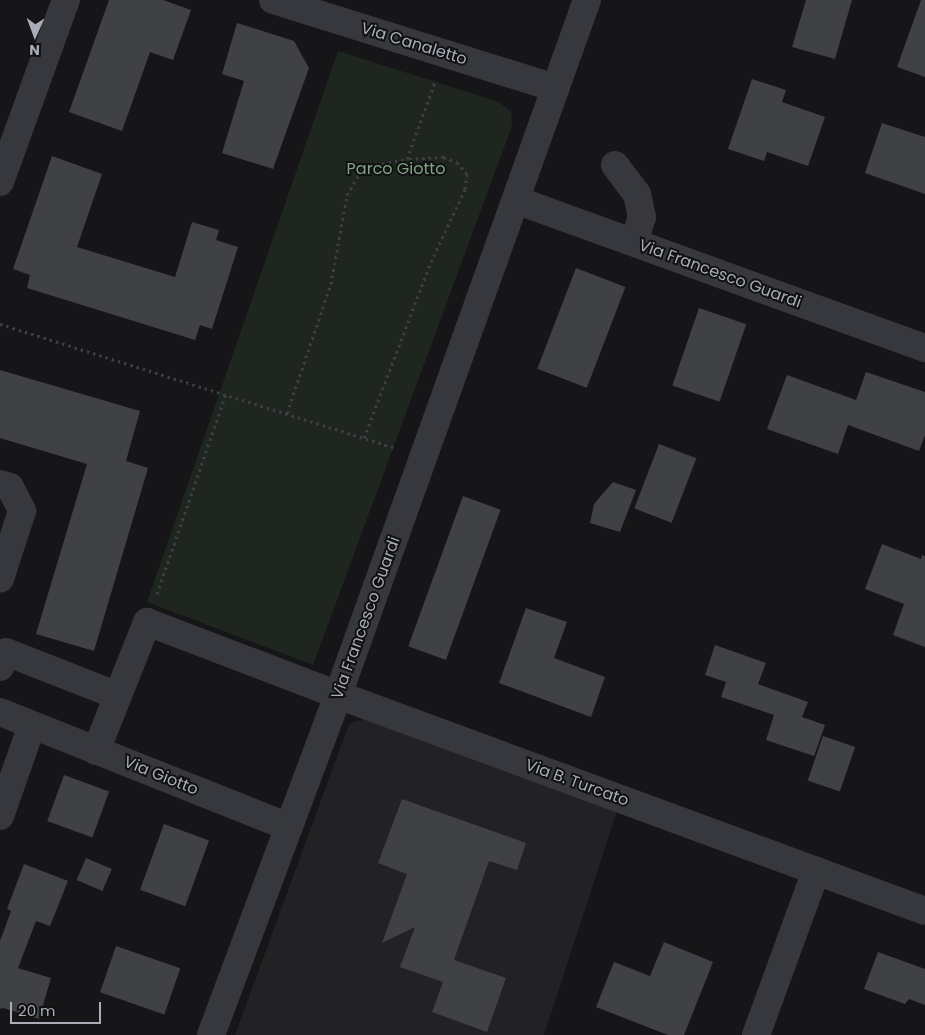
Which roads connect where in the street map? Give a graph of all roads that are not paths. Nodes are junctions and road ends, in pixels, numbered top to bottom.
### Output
1 (66, 0) edge
2 (273, 0) edge
3 (587, 0) edge
4 (556, 88) junction
5 (615, 165) dead end
6 (0, 182) edge
7 (516, 200) junction
8 (634, 242) junction
9 (925, 348) edge
10 (0, 484) edge
11 (5, 545) edge
12 (0, 579) edge
13 (2, 657) edge
14 (338, 695) junction
15 (118, 696) junction
16 (0, 712) edge
17 (32, 725) junction
18 (96, 751) junction
19 (0, 816) edge
20 (289, 827) junction
21 (816, 871) junction
22 (925, 911) edge
23 (211, 1035) edge
24 (756, 1035) edge

1 - 6 street
2 - 4 street, Via Canaletto
3 - 4 street, Via Francesco Guardi
4 - 7 street, Via Francesco Guardi
5 - 8 street
7 - 8 street, Via Francesco Guardi
7 - 14 street, Via Francesco Guardi
8 - 9 street, Via Francesco Guardi
10 - 11 street
11 - 12 street
13 - 15 street
14 - 15 street, Via B. Turcato
14 - 20 street, Via Francesco Guardi
14 - 21 street, Via B. Turcato
15 - 18 street
16 - 17 street, Via Giotto
17 - 18 street, Via Giotto
17 - 19 street
18 - 20 street, Via Giotto
20 - 23 street, Via Francesco Guardi
21 - 22 street, Via B. Turcato
21 - 24 street

